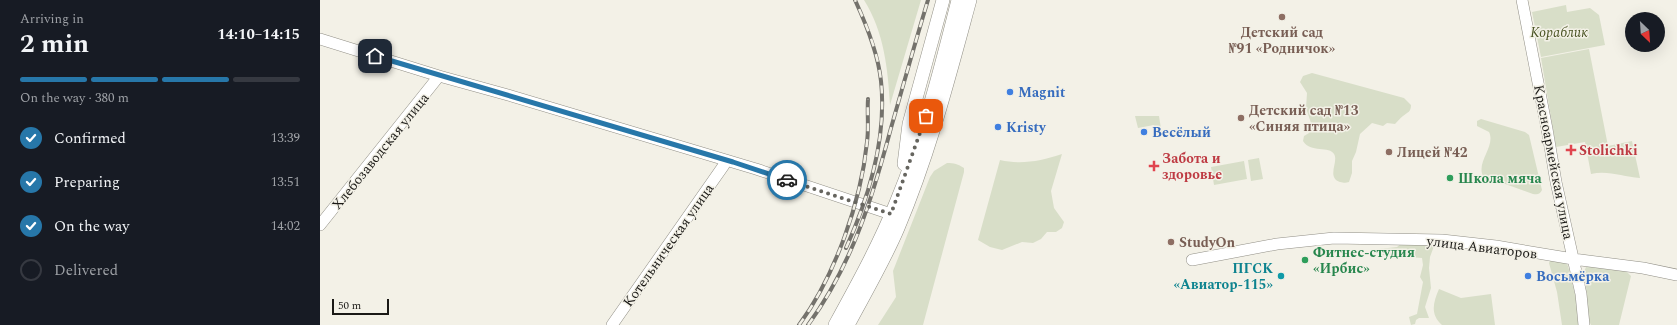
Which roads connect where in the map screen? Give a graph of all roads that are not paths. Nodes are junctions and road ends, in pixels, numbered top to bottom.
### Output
1 (943, 0) edge
2 (958, 0) edge
3 (970, 0) edge
4 (1522, 0) edge
5 (320, 39) edge
6 (439, 76) junction
7 (684, 148) junction
8 (724, 165) junction
9 (802, 185) junction
10 (901, 189) junction
11 (891, 214) junction
12 (320, 225) edge
13 (1573, 259) junction
14 (1192, 260) dead end
15 (1677, 275) edge
16 (612, 325) edge
17 (835, 325) edge
18 (848, 325) edge
19 (1584, 325) edge

1 - 10 main road
2 - 10 main road
3 - 18 main road
4 - 13 street, Красноармейская улица
5 - 6 street
6 - 7 street
6 - 12 street, Хлебозаводская улица
7 - 8 street
7 - 9 street
8 - 9 street
8 - 16 street, Котельническая улица
9 - 11 street
10 - 11 main road
11 - 17 main road
13 - 14 street, улица Авиаторов
13 - 15 street, улица Авиаторов
13 - 19 street, Красноармейская улица

